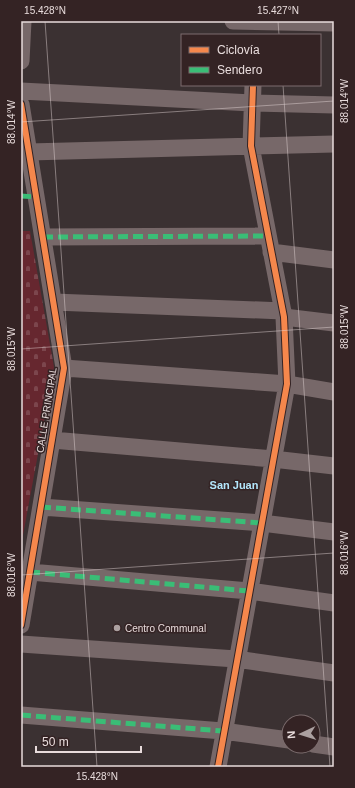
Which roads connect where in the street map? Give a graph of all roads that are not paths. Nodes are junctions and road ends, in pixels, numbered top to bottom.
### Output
1 (23, 21) edge
2 (233, 21) edge
3 (334, 24) edge
4 (256, 26) edge
5 (21, 61) edge
6 (252, 86) edge
7 (21, 91) edge
8 (252, 103) junction
9 (334, 105) edge
10 (22, 114) edge
11 (334, 144) edge
12 (251, 146) junction
13 (29, 152) junction
14 (29, 196) edge
15 (43, 237) junction
16 (270, 244) junction
17 (334, 260) edge
18 (54, 302) junction
19 (283, 314) junction
20 (334, 323) edge
21 (64, 368) junction
22 (287, 384) junction
23 (334, 392) edge
24 (52, 440) junction
25 (273, 459) junction
26 (334, 466) edge
27 (41, 508) junction
28 (262, 523) junction
29 (334, 532) edge
30 (30, 572) junction
31 (249, 591) junction
32 (334, 603) edge
33 (21, 625) edge
34 (21, 644) edge
35 (236, 659) junction
36 (334, 673) edge
37 (21, 714) edge
38 (223, 731) junction
39 (281, 739) edge
40 (321, 745) edge
41 (334, 747) edge
42 (218, 767) edge

1 - 5 street
2 - 4 street
3 - 4 street
6 - 8 street
7 - 8 street
8 - 9 street
8 - 12 street
10 - 13 street, CALLE PRINCIPAL
11 - 12 street
12 - 13 street
12 - 16 street
13 - 14 street, CALLE PRINCIPAL
14 - 15 street, CALLE PRINCIPAL
15 - 16 street
15 - 18 street, CALLE PRINCIPAL
16 - 17 street
16 - 19 street
18 - 19 street
18 - 21 street, CALLE PRINCIPAL
19 - 20 street
19 - 22 street
21 - 22 street
21 - 24 street, CALLE PRINCIPAL
22 - 23 street
22 - 25 street
24 - 25 street
24 - 27 street, CALLE PRINCIPAL
25 - 26 street
25 - 28 street
27 - 28 street
27 - 30 street, CALLE PRINCIPAL
28 - 29 street
28 - 31 street
30 - 31 street
30 - 33 street, CALLE PRINCIPAL
31 - 32 street
31 - 35 street
34 - 35 street
35 - 36 street
35 - 38 street
37 - 38 street
38 - 39 street
38 - 42 street
40 - 41 street

